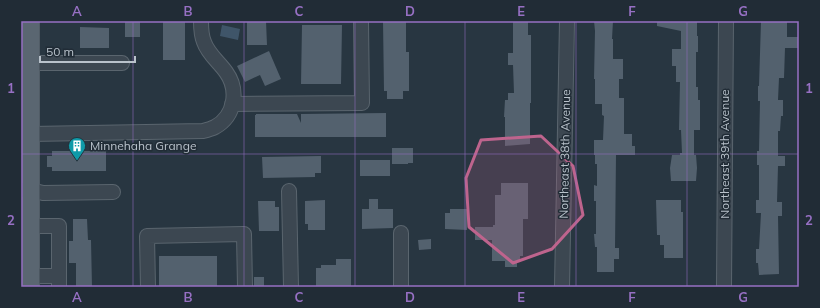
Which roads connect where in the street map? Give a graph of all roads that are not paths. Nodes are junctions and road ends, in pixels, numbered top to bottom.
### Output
1 (31, 21) edge
2 (201, 21) edge
3 (361, 21) edge
4 (567, 21) edge
5 (726, 21) edge
6 (31, 63) junction
7 (122, 63) dead end
8 (232, 104) junction
9 (31, 134) junction
10 (26, 190) edge
11 (289, 191) dead end
12 (113, 192) dead end
13 (31, 226) junction
14 (401, 233) dead end
15 (31, 282) edge
16 (59, 282) edge
17 (148, 287) edge
18 (245, 287) edge
19 (291, 287) edge
20 (401, 287) edge
21 (562, 287) edge
22 (724, 287) edge

1 - 6 main road
2 - 8 street
3 - 8 street
4 - 21 street, Northeast 38th Avenue
5 - 22 street, Northeast 39th Avenue
6 - 7 street
6 - 9 main road
8 - 9 street
9 - 10 main road
10 - 12 street
10 - 13 main road
11 - 19 street
13 - 15 main road
13 - 16 street
14 - 20 street
15 - 16 street
17 - 18 street

